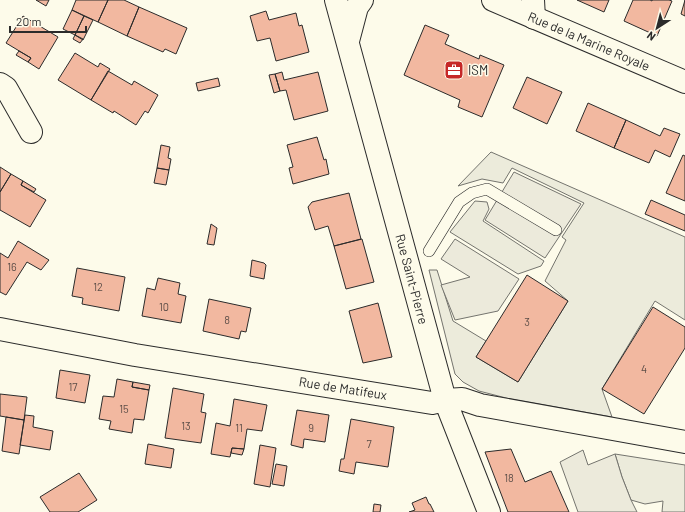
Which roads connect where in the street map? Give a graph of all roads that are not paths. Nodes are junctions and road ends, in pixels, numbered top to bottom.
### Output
1 (336, 0) edge
2 (362, 0) edge
3 (493, 0) edge
4 (533, 9) edge
5 (348, 42) junction
6 (685, 82) edge
7 (0, 84) edge
8 (31, 132) dead end
9 (556, 230) dead end
10 (429, 251) dead end
11 (0, 329) edge
12 (445, 400) junction
13 (685, 442) edge
14 (489, 512) edge

1 - 5 street, Rue Saint-Pierre
2 - 5 street, Rue Saint-Pierre
3 - 4 street, Rue de la Marine Royale
4 - 6 street, Rue de la Marine Royale
5 - 12 street, Rue Saint-Pierre
7 - 8 street
9 - 10 lane
11 - 12 street, Rue de Matifeux
12 - 13 street, Rue de Matifeux
12 - 14 street, Rue Saint-Pierre

